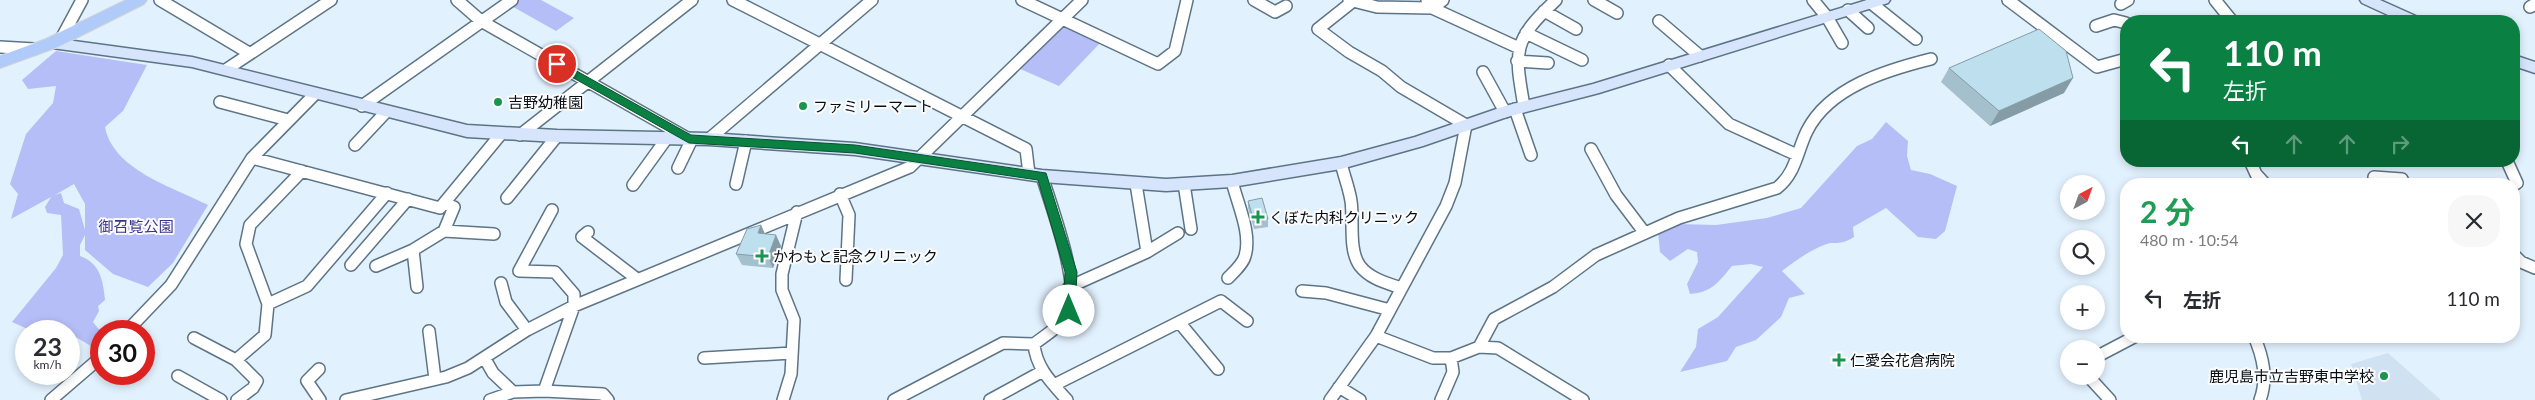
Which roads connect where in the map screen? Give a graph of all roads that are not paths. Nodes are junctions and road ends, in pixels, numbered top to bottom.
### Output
1 (82, 0) edge
2 (139, 0) edge
3 (160, 0) edge
4 (331, 0) edge
5 (457, 0) edge
6 (512, 0) edge
7 (692, 0) edge
8 (733, 0) edge
9 (872, 0) edge
10 (1022, 0) edge
11 (1082, 0) edge
12 (1187, 0) edge
13 (1254, 0) edge
14 (1442, 0) edge
15 (1556, 0) edge
16 (1594, 0) edge
17 (1813, 0) edge
18 (2008, 0) edge
19 (2215, 0) edge
20 (2367, 0) edge
21 (1350, 1) edge
22 (1877, 2) edge
23 (1369, 3) edge
24 (1430, 4) edge
25 (1286, 6) dead end
26 (1850, 6) edge
27 (1544, 11) junction
28 (1617, 13) dead end
29 (2227, 15) edge
30 (2400, 15) edge
31 (1827, 17) junction
32 (1062, 20) junction
33 (481, 21) junction
34 (1659, 21) dead end
35 (2120, 22) edge
36 (2096, 26) dead end
37 (1868, 28) dead end
38 (1576, 29) dead end
39 (1526, 33) junction
40 (1916, 39) dead end
41 (57, 41) junction
42 (1842, 43) dead end
43 (820, 44) junction
44 (0, 47) edge
45 (1517, 47) junction
46 (34, 49) junction
47 (249, 53) junction
48 (1700, 56) junction
49 (1931, 59) dead end
50 (1582, 60) dead end
51 (1516, 61) junction
52 (2120, 61) edge
53 (0, 62) edge
54 (2520, 62) edge
55 (1548, 63) dead end
56 (1669, 65) junction
57 (2535, 68) edge
58 (227, 69) junction
59 (1483, 72) dead end
60 (588, 81) junction
61 (315, 94) junction
62 (220, 102) dead end
63 (362, 106) junction
64 (1515, 109) junction
65 (386, 112) junction
66 (961, 116) junction
67 (288, 120) junction
68 (1466, 124) junction
69 (501, 134) junction
70 (520, 135) junction
71 (557, 136) junction
72 (667, 138) junction
73 (691, 139) junction
74 (709, 139) junction
75 (746, 141) junction
76 (355, 145) dead end
77 (1591, 149) dead end
78 (1531, 155) dead end
79 (1797, 155) junction
80 (921, 157) junction
81 (252, 158) junction
82 (1341, 163) junction
83 (2253, 167) edge
84 (678, 168) dead end
85 (302, 171) junction
86 (1036, 175) junction
87 (2374, 177) dead end
88 (2260, 178) edge
89 (2388, 178) edge
90 (1232, 182) junction
91 (633, 184) dead end
92 (736, 184) dead end
93 (1136, 184) junction
94 (1184, 184) junction
95 (388, 193) junction
96 (840, 194) junction
97 (507, 198) dead end
98 (408, 199) junction
99 (444, 203) junction
100 (552, 210) dead end
101 (797, 212) junction
102 (1190, 229) dead end
103 (444, 231) junction
104 (588, 232) dead end
105 (1644, 232) junction
106 (1178, 233) dead end
107 (494, 234) dead end
108 (413, 250) junction
109 (1147, 252) junction
110 (2520, 261) edge
111 (351, 265) dead end
112 (376, 266) dead end
113 (2535, 268) edge
114 (1228, 278) dead end
115 (637, 279) junction
116 (846, 280) dead end
117 (501, 283) dead end
118 (417, 287) dead end
119 (1069, 288) junction
120 (1402, 288) junction
121 (1302, 291) dead end
122 (268, 304) junction
123 (574, 306) junction
124 (1390, 310) junction
125 (138, 320) edge
126 (1247, 321) dead end
127 (1179, 322) junction
128 (527, 330) junction
129 (429, 331) dead end
130 (1376, 336) junction
131 (194, 338) dead end
132 (2123, 343) edge
133 (2257, 343) edge
134 (1034, 344) junction
135 (1479, 347) junction
136 (792, 353) junction
137 (2105, 353) edge
138 (704, 358) dead end
139 (1451, 358) junction
140 (485, 359) junction
141 (236, 360) junction
142 (90, 366) edge
143 (320, 369) dead end
144 (1218, 369) dead end
145 (1042, 371) junction
146 (178, 376) dead end
147 (434, 379) junction
148 (1054, 385) junction
149 (2096, 385) edge
150 (1340, 387) junction
151 (544, 391) junction
152 (513, 392) junction
153 (51, 400) edge
154 (222, 400) edge
155 (237, 400) edge
156 (320, 400) edge
157 (346, 400) edge
158 (490, 400) edge
159 (608, 400) edge
160 (783, 400) edge
161 (894, 400) edge
162 (990, 400) edge
163 (1067, 400) edge
164 (1330, 400) edge
165 (1360, 400) edge
166 (1442, 400) edge
167 (1583, 400) edge
168 (2110, 400) edge
169 (2260, 400) edge

1 - 41 street
2 - 41 main road
3 - 47 street
4 - 47 street
5 - 33 street
6 - 33 street
7 - 60 street
8 - 43 street
9 - 43 street
10 - 32 street
11 - 32 street
12 - 32 street
13 - 25 street
14 - 24 street
15 - 27 street
16 - 28 street
17 - 31 street
18 - 52 street
19 - 29 street
20 - 30 street
21 - 23 street
21 - 68 street
22 - 26 street
22 - 40 street
23 - 24 street
24 - 45 street
26 - 31 street
26 - 37 street
27 - 38 street
27 - 39 street
31 - 42 street
31 - 48 street
32 - 66 street
33 - 60 street
33 - 63 street
34 - 48 street
35 - 36 street
39 - 45 street
39 - 50 street
41 - 46 main road
41 - 58 street
43 - 66 street
43 - 74 street
44 - 46 street
45 - 51 street
46 - 53 main road
47 - 58 street
48 - 56 street
49 - 79 street
51 - 55 street
51 - 64 street
54 - 57 street
56 - 64 street
56 - 79 street
58 - 61 street
59 - 64 street
60 - 70 street
60 - 73 street
61 - 63 street
61 - 67 street
62 - 67 street
63 - 65 street
64 - 68 street
64 - 78 street
65 - 69 street
65 - 76 street
66 - 80 street
66 - 86 street
67 - 81 street
68 - 82 street
68 - 120 street
69 - 70 street
69 - 99 street
70 - 71 street
71 - 72 street
71 - 97 street
72 - 73 street
72 - 91 street
73 - 74 street
73 - 84 street
74 - 75 street
75 - 80 street
75 - 92 street
77 - 105 street
79 - 105 street
80 - 86 street
80 - 96 street
81 - 85 street
81 - 125 street
82 - 90 street
82 - 120 street
83 - 88 street
85 - 95 street
85 - 122 street
86 - 93 street
86 - 119 street
87 - 89 street
90 - 94 street
90 - 114 street
93 - 94 street
93 - 109 street
94 - 102 street
95 - 98 street
95 - 122 street
96 - 101 street
96 - 116 street
98 - 99 street
98 - 111 street
99 - 103 street
100 - 123 street
101 - 115 street
101 - 136 street
103 - 107 street
103 - 108 street
104 - 115 street
105 - 135 street
106 - 109 street
108 - 112 street
108 - 118 street
109 - 119 street
110 - 113 street
115 - 123 street
117 - 128 street
119 - 134 street
120 - 124 street
121 - 124 street
122 - 141 street
123 - 128 street
123 - 151 street
124 - 130 street
126 - 127 street
127 - 144 street
127 - 148 street
128 - 140 street
129 - 147 street
130 - 139 street
130 - 150 street
131 - 141 street
132 - 137 street
133 - 169 street
134 - 145 street
134 - 161 street
135 - 139 street
135 - 167 street
136 - 138 street
136 - 160 street
139 - 166 street
140 - 147 street
140 - 152 street
141 - 155 street
142 - 153 street
143 - 156 street
145 - 148 street
145 - 162 street
146 - 154 street
147 - 157 street
148 - 163 street
149 - 168 street
150 - 164 street
150 - 165 street
151 - 152 street
151 - 159 street
152 - 158 street

